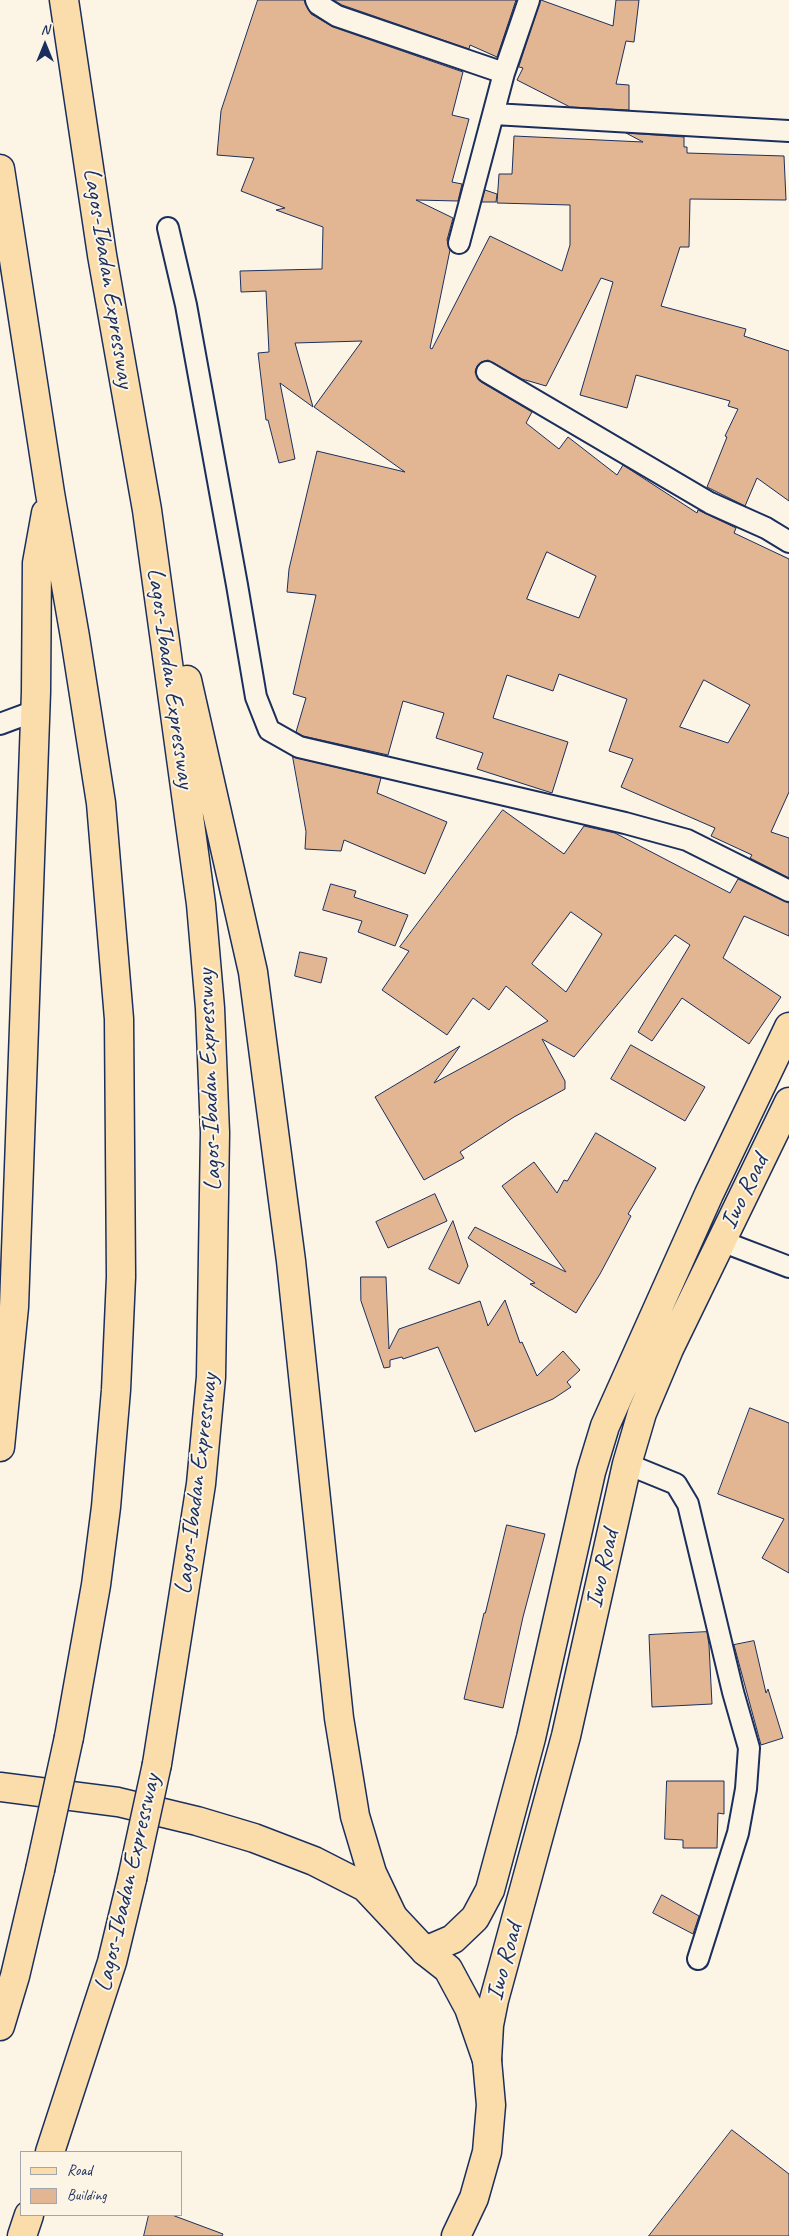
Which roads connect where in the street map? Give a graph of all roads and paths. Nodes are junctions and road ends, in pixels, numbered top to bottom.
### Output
1 (64, 0) edge
2 (316, 0) edge
3 (529, 0) edge
4 (504, 72) junction
5 (494, 114) junction
6 (789, 131) edge
7 (0, 169) edge
8 (168, 228) dead end
9 (459, 242) dead end
10 (487, 372) dead end
11 (50, 494) junction
12 (147, 510) junction
13 (789, 542) edge
14 (35, 711) junction
15 (0, 724) edge
16 (789, 891) edge
17 (789, 1027) edge
18 (789, 1102) edge
19 (721, 1241) junction
20 (789, 1268) edge
21 (0, 1447) edge
22 (627, 1464) junction
23 (0, 1787) edge
24 (392, 1915) junction
25 (425, 1951) junction
26 (698, 1959) dead end
27 (0, 2026) edge
28 (487, 2060) junction
29 (50, 2151) edge
30 (474, 2198) junction
31 (29, 2216) edge
32 (22, 2236) edge
33 (456, 2236) edge
34 (471, 2236) edge

1 - 12 main road, Lagos-Ibadan Expressway
2 - 4 street
3 - 4 street
4 - 5 street
5 - 6 street
5 - 9 street
7 - 11 main road
8 - 16 street
10 - 13 street
11 - 14 main road
11 - 27 main road, bridge
12 - 24 main road
12 - 29 main road, Lagos-Ibadan Expressway, bridge
14 - 15 street
14 - 21 main road
17 - 25 main road, Iwo Road
18 - 19 main road, Iwo Road
19 - 20 street
19 - 22 main road, Iwo Road
22 - 26 street
22 - 28 main road, Iwo Road
23 - 24 main road
24 - 25 main road
25 - 28 main road
28 - 30 main road
30 - 33 main road
30 - 34 main road
31 - 32 main road

